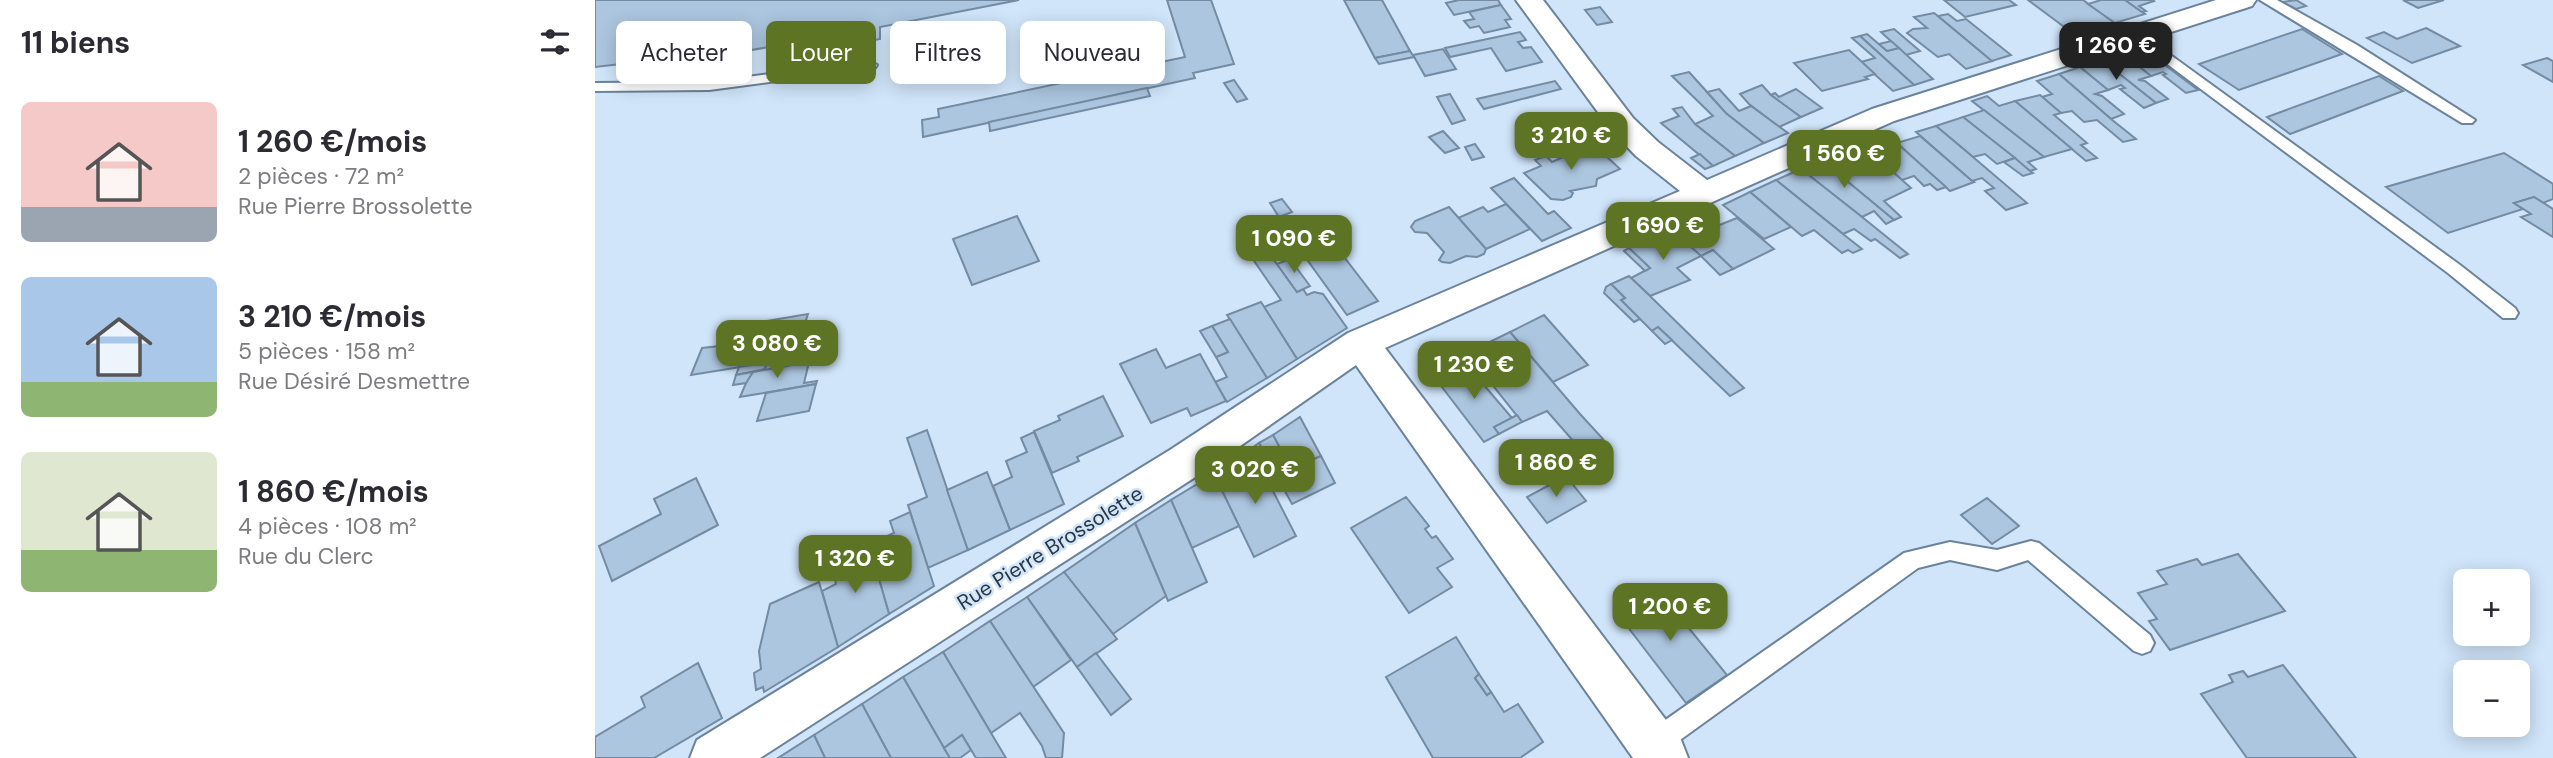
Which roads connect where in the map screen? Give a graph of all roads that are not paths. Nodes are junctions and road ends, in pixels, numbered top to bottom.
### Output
1 (1529, 0) edge
2 (2243, 0) edge
3 (2267, 0) edge
4 (2136, 34) junction
5 (766, 79) edge
6 (595, 87) edge
7 (2467, 120) dead end
8 (1703, 193) junction
9 (2509, 313) dead end
10 (1361, 343) junction
11 (2142, 643) dead end
12 (1658, 751) edge
13 (715, 758) edge

1 - 8 street
2 - 4 street, Rue Pierre Brossolette
3 - 7 lane
4 - 8 street, Rue Pierre Brossolette
4 - 9 lane
5 - 6 lane
8 - 10 street, Rue Pierre Brossolette
10 - 12 street
10 - 13 street, Rue Pierre Brossolette
11 - 12 lane

